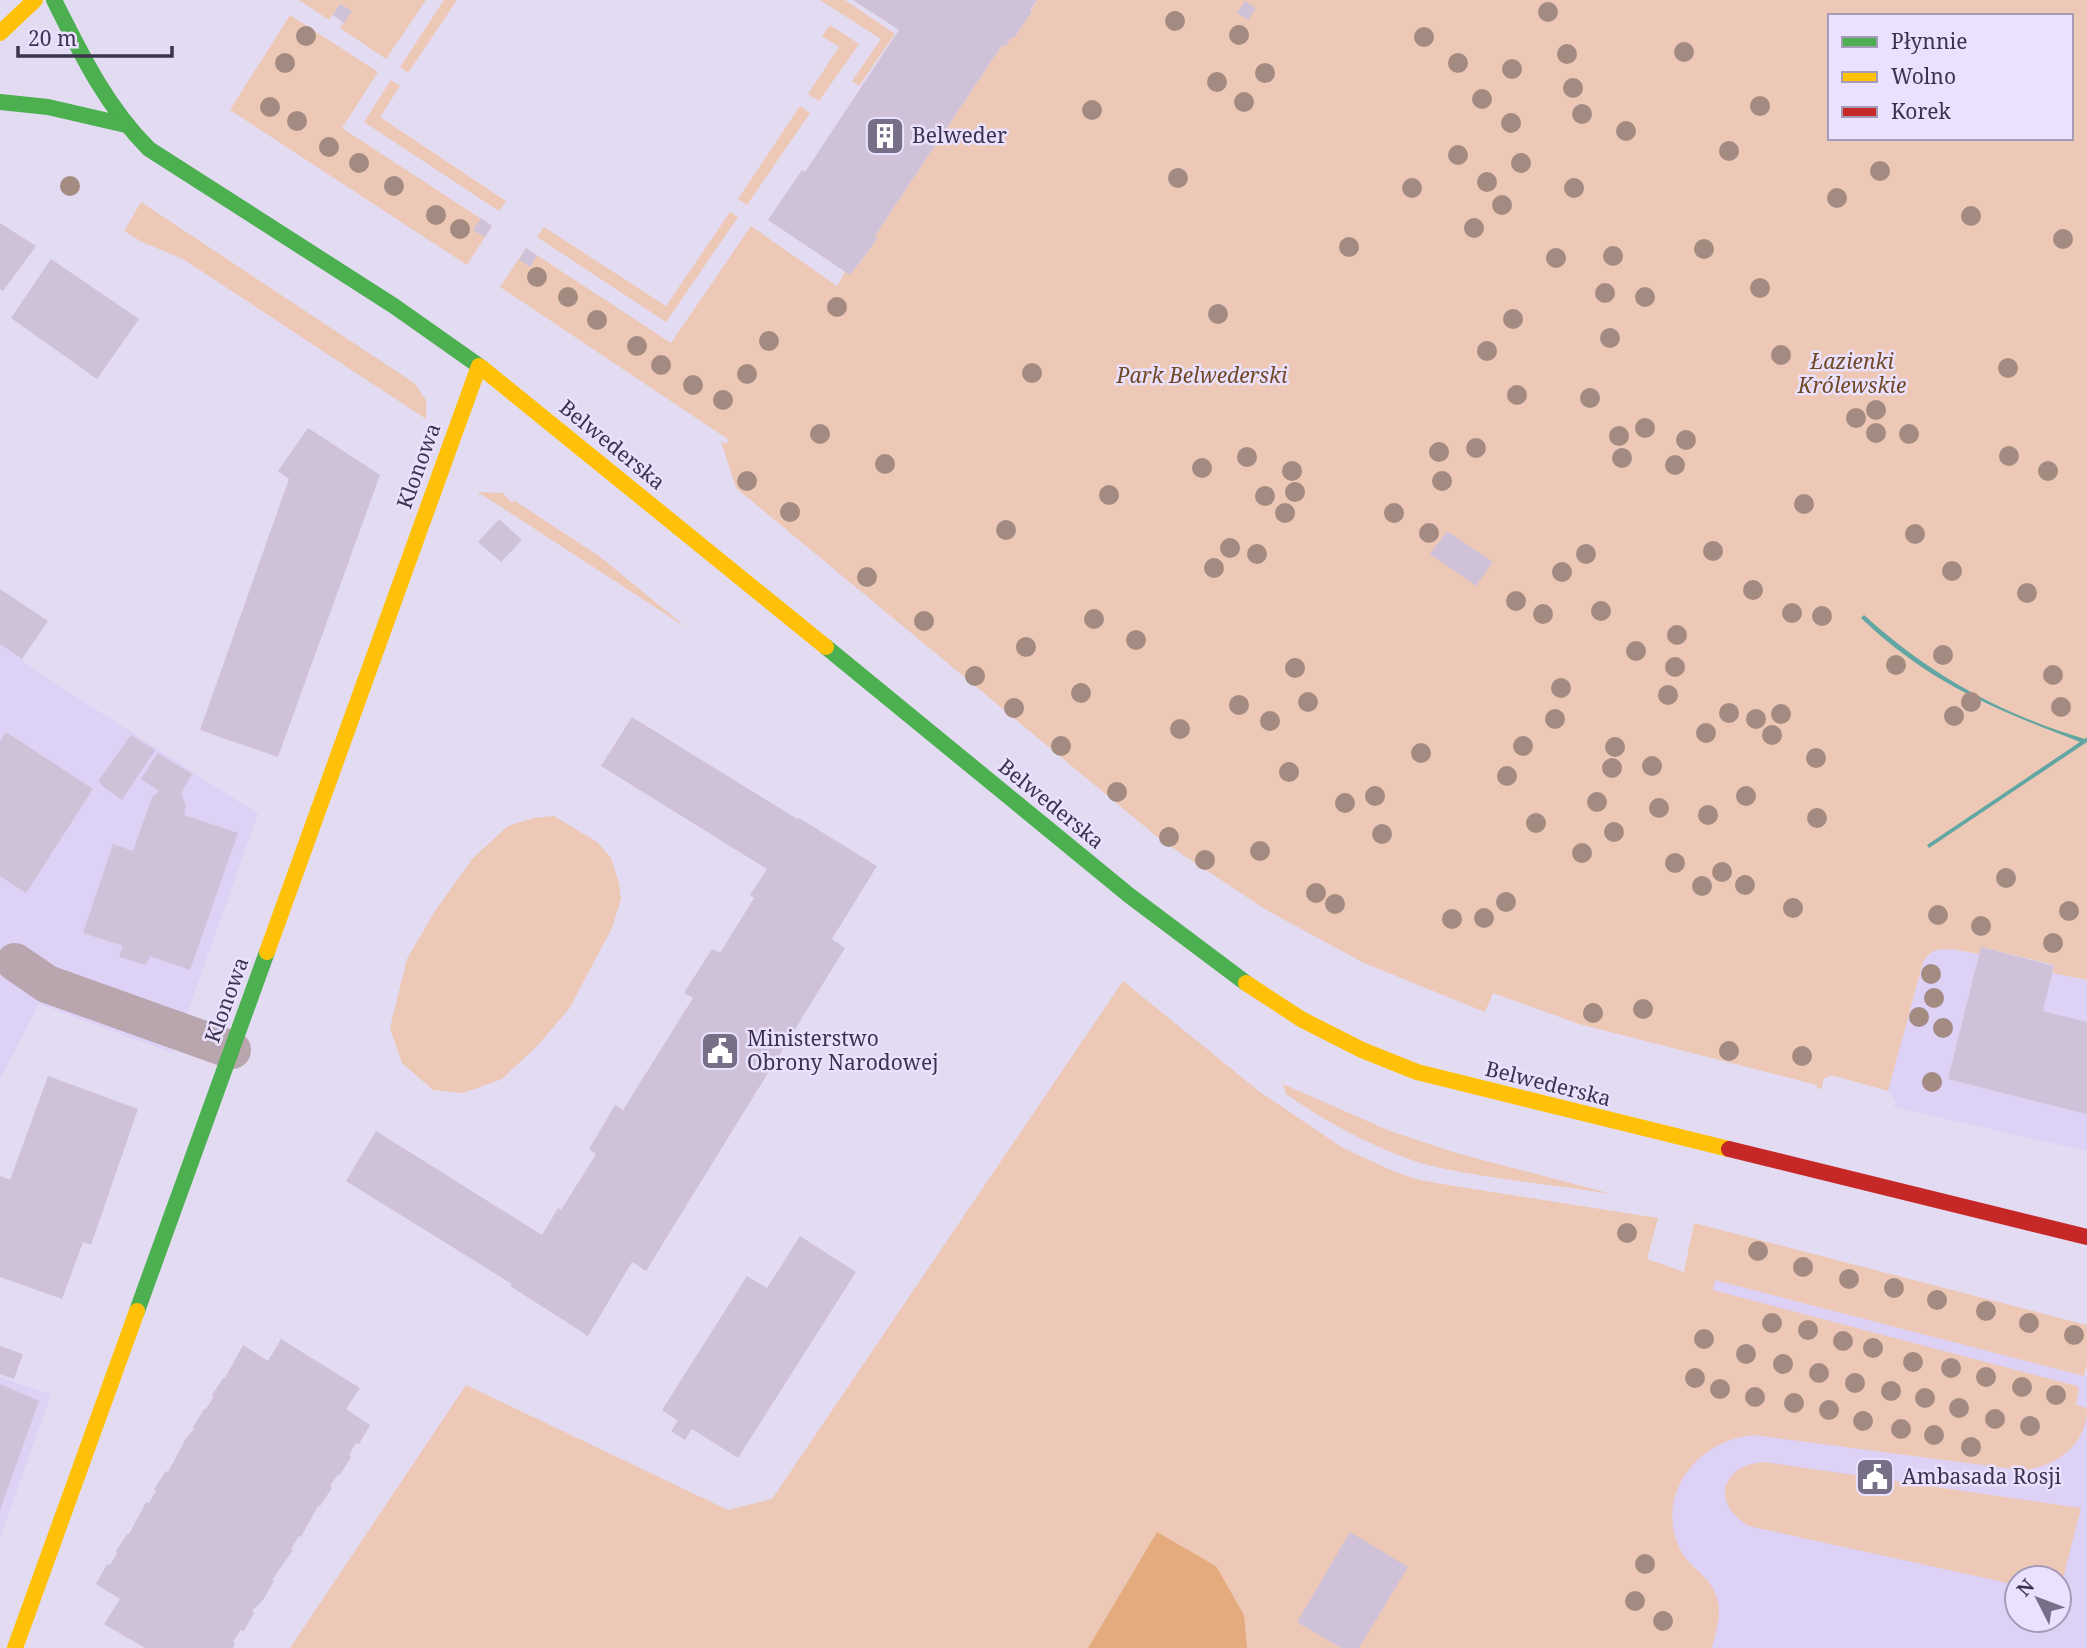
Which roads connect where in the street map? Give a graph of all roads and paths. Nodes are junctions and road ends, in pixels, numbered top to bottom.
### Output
1 (34, 0) edge
2 (54, 0) edge
3 (0, 33) edge
4 (0, 102) edge
5 (126, 125) junction
6 (479, 366) junction
7 (15, 962) dead end
8 (232, 1050) junction
9 (2087, 1237) edge
10 (15, 1648) edge

1 - 3 street
2 - 5 street, Belwederska
4 - 5 street
5 - 6 street, Belwederska
6 - 8 street, Klonowa
6 - 9 street, Belwederska
7 - 8 street
8 - 10 street, Klonowa

